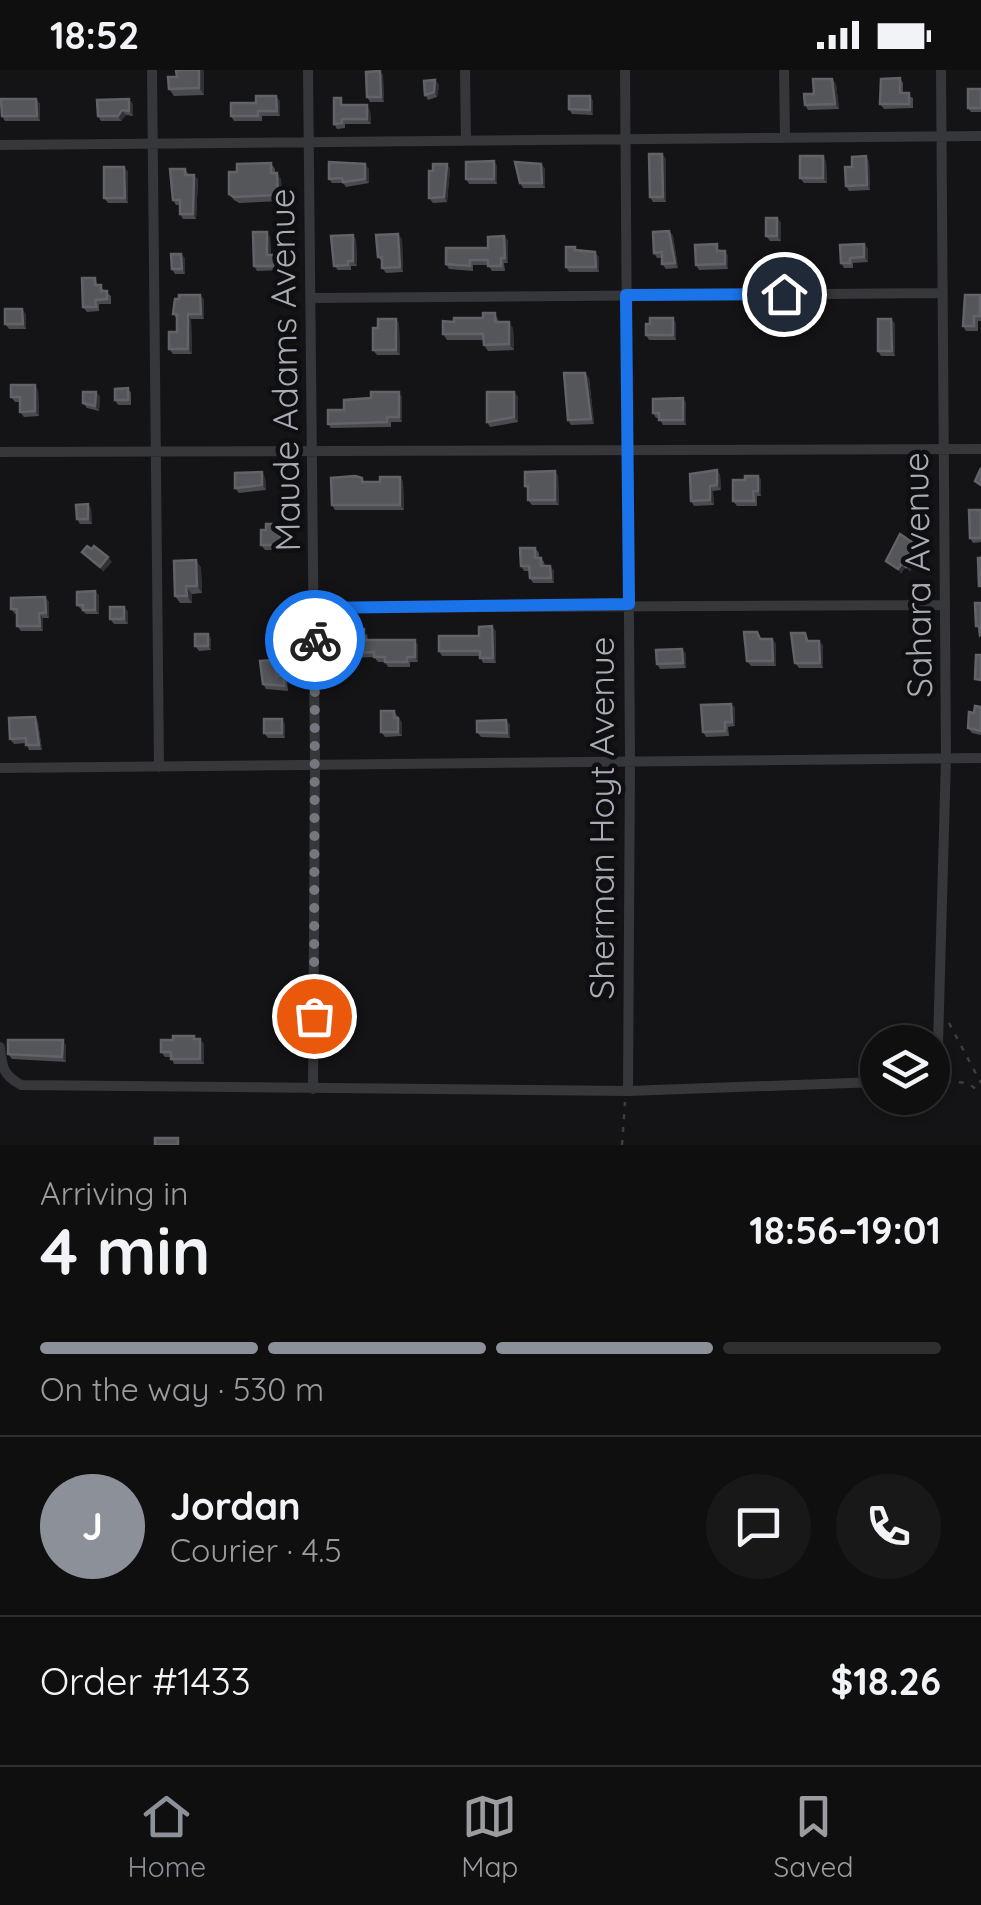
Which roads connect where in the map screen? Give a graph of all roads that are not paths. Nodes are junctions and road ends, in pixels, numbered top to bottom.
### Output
1 (152, 70) edge
2 (308, 70) edge
3 (465, 70) edge
4 (625, 70) edge
5 (784, 70) edge
6 (940, 70) edge
7 (981, 136) edge
8 (785, 137) junction
9 (941, 137) junction
10 (626, 138) junction
11 (466, 140) junction
12 (309, 143) junction
13 (153, 144) junction
14 (0, 145) edge
15 (942, 293) junction
16 (626, 295) junction
17 (311, 298) junction
18 (981, 449) edge
19 (156, 450) junction
20 (627, 450) junction
21 (943, 450) junction
22 (0, 452) edge
23 (312, 452) junction
24 (629, 604) junction
25 (945, 605) junction
26 (314, 608) junction
27 (946, 758) junction
28 (981, 758) edge
29 (630, 760) junction
30 (315, 764) junction
31 (159, 767) junction
32 (0, 768) edge
33 (937, 1025) edge
34 (0, 1047) edge
35 (860, 1083) edge
36 (313, 1089) junction
37 (628, 1092) junction

1 - 13 street
2 - 12 street, Maude Adams Avenue
3 - 11 street
4 - 10 street, Sherman Hoyt Avenue
5 - 8 street
6 - 9 street, Sahara Avenue
7 - 9 street
8 - 9 street
8 - 10 street
9 - 15 street, Sahara Avenue
10 - 11 street
10 - 16 street, Sherman Hoyt Avenue
11 - 12 street
12 - 13 street
12 - 17 street, Maude Adams Avenue
13 - 14 street
13 - 19 street
15 - 16 street
15 - 21 street, Sahara Avenue
16 - 17 street
16 - 20 street, Sherman Hoyt Avenue
17 - 23 street, Maude Adams Avenue
18 - 21 street
19 - 22 street
19 - 23 street
19 - 31 street
20 - 21 street
20 - 23 street
20 - 24 street, Sherman Hoyt Avenue
21 - 25 street, Sahara Avenue
23 - 26 street, Maude Adams Avenue
24 - 25 street
24 - 26 street
24 - 29 street, Sherman Hoyt Avenue
25 - 27 street, Sahara Avenue
26 - 30 street, Maude Adams Avenue
27 - 28 street
27 - 29 street
27 - 33 street, Sahara Avenue
29 - 30 street
29 - 37 street, Sherman Hoyt Avenue
30 - 31 street
30 - 36 street, Maude Adams Avenue
31 - 32 street
34 - 36 street
35 - 37 street
36 - 37 street

